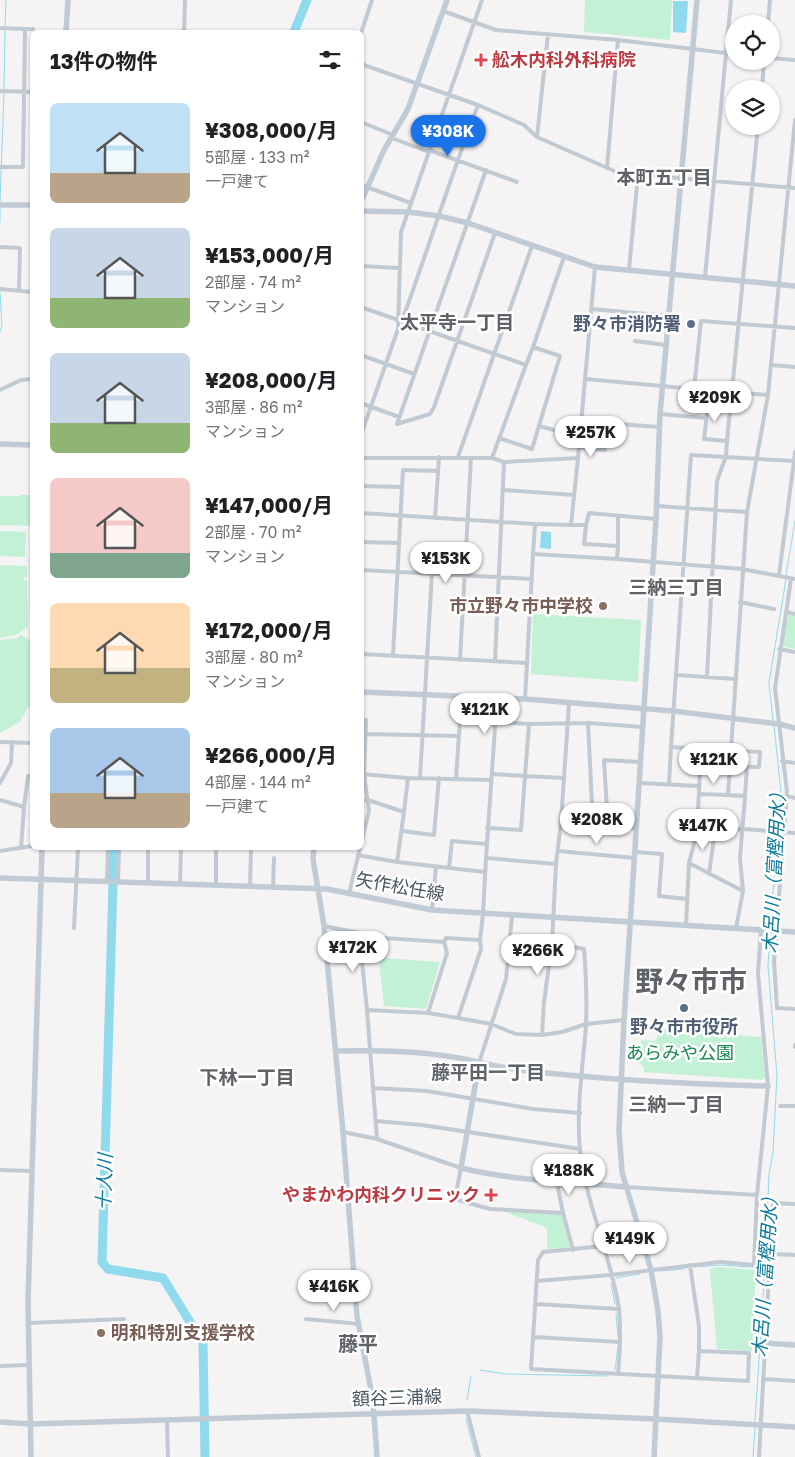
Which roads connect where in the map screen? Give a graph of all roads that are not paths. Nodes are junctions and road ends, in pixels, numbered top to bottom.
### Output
1 (68, 0) edge
2 (185, 0) edge
3 (372, 0) edge
4 (447, 0) edge
5 (482, 0) edge
6 (697, 0) edge
7 (731, 0) edge
8 (770, 0) edge
9 (443, 11) junction
10 (730, 15) edge
11 (769, 15) edge
12 (474, 23) junction
13 (4, 28) edge
14 (25, 28) junction
15 (33, 29) dead end
16 (66, 30) edge
17 (184, 30) edge
18 (362, 30) edge
19 (548, 34) junction
20 (618, 40) junction
21 (694, 49) junction
22 (725, 53) edge
23 (780, 59) edge
24 (795, 60) edge
25 (725, 63) edge
26 (364, 65) edge
27 (418, 83) junction
28 (2, 91) edge
29 (24, 92) junction
30 (30, 92) edge
31 (448, 95) junction
32 (478, 105) junction
33 (795, 120) edge
34 (364, 123) edge
35 (757, 135) edge
36 (392, 137) junction
37 (537, 137) junction
38 (429, 151) junction
39 (457, 160) junction
40 (2, 167) edge
41 (607, 168) junction
42 (486, 170) junction
43 (638, 174) junction
44 (682, 177) junction
45 (713, 180) junction
46 (517, 182) dead end
47 (752, 184) junction
48 (364, 185) edge
49 (368, 187) junction
50 (788, 187) junction
51 (795, 188) edge
52 (364, 196) edge
53 (411, 203) junction
54 (1, 205) edge
55 (30, 205) edge
56 (364, 211) edge
57 (408, 212) junction
58 (439, 216) junction
59 (468, 223) junction
60 (495, 233) junction
61 (532, 246) junction
62 (1, 247) edge
63 (564, 257) junction
64 (364, 266) edge
65 (595, 267) junction
66 (399, 268) junction
67 (629, 270) junction
68 (672, 274) junction
69 (705, 277) junction
70 (742, 281) junction
71 (779, 284) junction
72 (795, 286) edge
73 (0, 289) edge
74 (19, 290) junction
75 (30, 292) edge
76 (364, 308) edge
77 (592, 309) junction
78 (668, 316) junction
79 (400, 320) junction
80 (739, 324) junction
81 (774, 326) junction
82 (795, 328) edge
83 (429, 331) junction
84 (457, 340) junction
85 (635, 341) dead end
86 (666, 344) junction
87 (532, 347) junction
88 (494, 353) junction
89 (364, 357) edge
90 (386, 364) junction
91 (526, 365) junction
92 (771, 365) junction
93 (795, 367) edge
94 (414, 374) junction
95 (30, 379) edge
96 (586, 379) junction
97 (662, 387) junction
98 (694, 389) junction
99 (0, 390) edge
100 (733, 392) junction
101 (768, 395) junction
102 (364, 405) edge
103 (731, 406) junction
104 (371, 407) junction
105 (660, 414) junction
106 (399, 417) junction
107 (706, 418) junction
108 (619, 424) dead end
109 (539, 426) junction
110 (364, 427) edge
111 (659, 427) junction
112 (580, 437) junction
113 (500, 438) junction
114 (727, 441) junction
115 (0, 444) edge
116 (30, 445) edge
117 (579, 447) junction
118 (605, 450) dead end
119 (795, 452) edge
120 (726, 456) junction
121 (439, 457) junction
122 (458, 457) junction
123 (364, 458) edge
124 (471, 458) junction
125 (492, 458) junction
126 (578, 458) junction
127 (756, 459) junction
128 (794, 461) edge
129 (504, 462) junction
130 (438, 471) junction
131 (364, 486) edge
132 (402, 486) junction
133 (503, 490) junction
134 (574, 495) junction
135 (657, 506) junction
136 (686, 507) junction
137 (716, 509) junction
138 (747, 512) junction
139 (364, 513) edge
140 (400, 516) junction
141 (618, 516) junction
142 (435, 518) junction
143 (656, 519) junction
144 (467, 520) junction
145 (502, 522) junction
146 (535, 524) junction
147 (571, 524) junction
148 (586, 525) junction
149 (364, 542) edge
150 (399, 543) junction
151 (618, 546) junction
152 (533, 554) junction
153 (617, 559) junction
154 (654, 563) junction
155 (683, 564) junction
156 (714, 567) junction
157 (742, 569) junction
158 (364, 570) edge
159 (397, 572) junction
160 (432, 574) junction
161 (464, 575) junction
162 (780, 576) junction
163 (499, 577) junction
164 (791, 578) edge
165 (532, 579) junction
166 (740, 602) junction
167 (774, 609) dead end
168 (786, 612) junction
169 (795, 614) edge
170 (780, 649) junction
171 (795, 652) edge
172 (364, 654) edge
173 (392, 656) junction
174 (426, 658) junction
175 (460, 660) junction
176 (494, 661) junction
177 (527, 663) junction
178 (676, 675) junction
179 (707, 677) junction
180 (736, 679) junction
181 (364, 692) edge
182 (424, 694) junction
183 (497, 698) junction
184 (525, 699) junction
185 (569, 704) junction
186 (644, 709) junction
187 (673, 710) junction
188 (732, 718) junction
189 (364, 720) edge
190 (495, 722) junction
191 (567, 722) junction
192 (588, 723) junction
193 (775, 723) junction
194 (529, 724) junction
195 (643, 727) junction
196 (795, 728) edge
197 (366, 734) junction
198 (422, 735) junction
199 (458, 736) junction
200 (0, 742) edge
201 (12, 742) junction
202 (30, 743) edge
203 (671, 747) junction
204 (701, 749) junction
205 (731, 750) junction
206 (782, 760) junction
207 (364, 761) edge
208 (641, 762) junction
209 (795, 763) edge
210 (364, 774) edge
211 (492, 774) junction
212 (30, 776) edge
213 (525, 776) junction
214 (408, 778) junction
215 (420, 778) junction
216 (439, 778) junction
217 (564, 778) junction
218 (364, 779) edge
219 (456, 779) junction
220 (492, 780) junction
221 (0, 783) edge
222 (639, 783) junction
223 (669, 784) junction
224 (699, 786) junction
225 (699, 794) junction
226 (728, 795) junction
227 (745, 796) junction
228 (786, 796) junction
229 (795, 798) edge
230 (0, 800) edge
231 (364, 800) edge
232 (368, 800) junction
233 (24, 807) junction
234 (404, 812) junction
235 (562, 822) junction
236 (594, 825) junction
237 (608, 826) junction
238 (487, 828) junction
239 (636, 828) junction
240 (743, 829) junction
241 (402, 831) junction
242 (715, 831) junction
243 (780, 831) junction
244 (364, 832) edge
245 (697, 832) junction
246 (795, 834) edge
247 (486, 844) junction
248 (30, 846) edge
249 (21, 848) junction
250 (42, 850) edge
251 (78, 850) edge
252 (108, 850) edge
253 (119, 850) edge
254 (148, 850) edge
255 (181, 850) edge
256 (216, 850) edge
257 (251, 850) edge
258 (314, 850) edge
259 (359, 850) edge
260 (0, 851) edge
261 (558, 851) junction
262 (358, 855) junction
263 (635, 855) junction
264 (274, 858) dead end
265 (486, 858) junction
266 (397, 862) junction
267 (688, 863) junction
268 (556, 864) junction
269 (436, 867) junction
270 (449, 868) junction
271 (485, 872) junction
272 (709, 874) junction
273 (0, 878) edge
274 (42, 880) junction
275 (77, 881) junction
276 (112, 882) junction
277 (148, 883) junction
278 (180, 884) junction
279 (216, 886) junction
280 (250, 887) junction
281 (273, 888) junction
282 (318, 889) junction
283 (742, 891) junction
284 (350, 894) junction
285 (687, 899) junction
286 (432, 910) junction
287 (483, 914) junction
288 (512, 916) junction
289 (553, 918) junction
290 (631, 922) junction
291 (686, 925) junction
292 (324, 926) junction
293 (74, 928) dead end
294 (736, 928) junction
295 (769, 930) junction
296 (795, 932) edge
297 (359, 933) junction
298 (480, 940) junction
299 (444, 942) junction
300 (552, 943) junction
301 (795, 1009) edge
302 (367, 1010) junction
303 (428, 1013) junction
304 (458, 1018) junction
305 (624, 1020) junction
306 (491, 1024) junction
307 (586, 1024) junction
308 (542, 1035) junction
309 (370, 1050) junction
310 (336, 1051) junction
311 (479, 1063) junction
312 (582, 1077) junction
313 (622, 1078) junction
314 (768, 1086) junction
315 (373, 1088) junction
316 (472, 1099) junction
317 (780, 1106) dead end
318 (795, 1106) edge
319 (580, 1113) junction
320 (376, 1121) junction
321 (343, 1132) junction
322 (467, 1132) junction
323 (377, 1139) junction
324 (580, 1149) junction
325 (461, 1168) junction
326 (0, 1170) edge
327 (32, 1171) junction
328 (557, 1183) junction
329 (585, 1184) junction
330 (626, 1187) junction
331 (758, 1195) junction
332 (795, 1204) edge
333 (562, 1213) junction
334 (603, 1246) junction
335 (573, 1250) junction
336 (770, 1254) junction
337 (795, 1255) edge
338 (690, 1265) junction
339 (651, 1270) junction
340 (611, 1275) junction
341 (537, 1281) junction
342 (536, 1304) junction
343 (618, 1309) junction
344 (306, 1318) dead end
345 (124, 1319) dead end
346 (28, 1324) junction
347 (359, 1324) junction
348 (534, 1337) junction
349 (620, 1342) junction
350 (765, 1343) junction
351 (795, 1345) edge
352 (699, 1351) junction
353 (29, 1365) junction
354 (0, 1366) edge
355 (618, 1374) junction
356 (658, 1376) junction
357 (697, 1378) junction
358 (763, 1379) junction
359 (795, 1381) edge
360 (467, 1411) junction
361 (374, 1414) junction
362 (656, 1419) junction
363 (167, 1420) junction
364 (0, 1422) edge
365 (31, 1424) junction
366 (758, 1425) junction
367 (795, 1427) edge
368 (32, 1457) edge
369 (168, 1457) edge
370 (377, 1457) edge
371 (478, 1457) edge
372 (654, 1457) edge
373 (759, 1457) edge

1 - 16 street
2 - 17 street
3 - 18 street
4 - 9 street
5 - 12 street
6 - 21 street
7 - 10 street
8 - 11 street
9 - 12 street
9 - 27 street
12 - 19 street
12 - 31 street
13 - 14 street
14 - 15 street
14 - 29 street
19 - 20 street
19 - 37 street
20 - 21 street
20 - 41 street
21 - 22 street
21 - 44 street
23 - 24 street
25 - 45 street
26 - 27 street
27 - 31 street
27 - 36 street
28 - 29 street
29 - 30 street
29 - 40 street
31 - 32 street
31 - 38 street
32 - 37 street
32 - 39 street
33 - 50 street
34 - 36 street
35 - 47 street
36 - 38 street
36 - 49 street
37 - 41 street
38 - 39 street
38 - 53 street
39 - 42 street
39 - 58 street
41 - 43 street
42 - 46 street
42 - 59 street
43 - 44 street
43 - 67 street
44 - 45 street
44 - 68 street
45 - 47 street
45 - 69 street
47 - 50 street
47 - 70 street
48 - 49 street
49 - 52 street
49 - 53 street
50 - 51 street
50 - 71 street
53 - 57 street
54 - 55 street
56 - 57 street
57 - 58 street
57 - 66 street
58 - 59 street
58 - 79 street
59 - 60 street
59 - 83 street
60 - 61 street
60 - 84 street
61 - 63 street
61 - 88 street
62 - 74 street
63 - 65 street
63 - 87 street
64 - 66 street
65 - 67 street
65 - 77 street
66 - 79 street
67 - 68 street
68 - 69 street
68 - 78 street
69 - 70 street
70 - 71 street
70 - 80 street
71 - 72 street
71 - 81 street
73 - 74 street
74 - 75 street
76 - 79 street
77 - 78 street
77 - 96 street
78 - 86 street
79 - 83 street
79 - 90 street
80 - 81 street
80 - 98 street
80 - 100 street
81 - 82 street
81 - 92 street
83 - 84 street
83 - 94 street
84 - 88 street
84 - 106 street
85 - 86 street
86 - 97 street
87 - 91 street
87 - 109 street
88 - 91 street
88 - 122 street
89 - 90 street
90 - 94 street
90 - 104 street
91 - 113 street
92 - 93 street
92 - 101 street
94 - 106 street
95 - 99 street
96 - 97 street
96 - 112 street
97 - 98 street
97 - 105 street
98 - 100 street
100 - 101 street
100 - 103 street
101 - 127 street
102 - 104 street
103 - 107 street
103 - 114 street
104 - 106 street
104 - 110 street
105 - 107 street
105 - 111 street
107 - 114 street
108 - 111 street
109 - 112 street
109 - 113 street
111 - 135 street
112 - 117 street
113 - 125 street
114 - 120 street
115 - 116 street
117 - 118 street
117 - 126 street
119 - 128 street
120 - 127 street
120 - 136 street
120 - 137 street
121 - 122 street
121 - 123 street
121 - 130 street
122 - 124 street
124 - 125 street
124 - 144 street
125 - 129 street
126 - 129 street
126 - 134 street
127 - 128 street
127 - 138 street
128 - 162 street
129 - 133 street
130 - 132 street
130 - 142 street
131 - 132 street
132 - 140 street
133 - 134 street
133 - 145 street
134 - 147 street
135 - 136 street
135 - 143 street
136 - 137 street
136 - 155 street
137 - 138 street
137 - 156 street
138 - 157 street
139 - 140 street
140 - 142 street
140 - 150 street
141 - 143 street
141 - 148 street
141 - 151 street
142 - 144 street
143 - 154 street
144 - 145 street
144 - 161 street
145 - 146 street
145 - 163 street
146 - 147 street
146 - 152 street
147 - 148 street
148 - 151 street
149 - 150 street
150 - 159 street
151 - 153 street
152 - 153 street
152 - 165 street
153 - 154 street
154 - 155 street
154 - 186 street
155 - 156 street
155 - 178 street
156 - 157 street
156 - 179 street
157 - 162 street
157 - 166 street
158 - 159 street
159 - 160 street
159 - 173 street
160 - 161 street
160 - 174 street
161 - 163 street
161 - 175 street
162 - 164 street
163 - 165 street
163 - 176 street
164 - 168 street
165 - 177 street
166 - 167 street
166 - 180 street
168 - 169 street
168 - 170 street
170 - 171 street
170 - 193 street
172 - 173 street
173 - 174 street
174 - 175 street
174 - 182 street
175 - 176 street
176 - 177 street
177 - 184 street
178 - 179 street
178 - 187 street
179 - 180 street
180 - 188 street
181 - 182 street
182 - 183 street
182 - 198 street
183 - 184 street
183 - 190 street
184 - 185 street
185 - 186 street
185 - 191 street
186 - 187 street
186 - 195 street
187 - 188 street
187 - 203 street
188 - 193 street
188 - 205 street
189 - 197 street
190 - 194 street
190 - 199 street
190 - 211 street
191 - 192 street
191 - 194 street
191 - 217 street
192 - 195 street
192 - 236 street
193 - 196 street
193 - 206 street
194 - 213 street
195 - 208 street
197 - 198 street
197 - 207 street
198 - 199 street
198 - 215 street
199 - 219 street
200 - 201 street
201 - 202 street
201 - 221 street
203 - 204 street
203 - 223 street
204 - 205 street
204 - 224 street
205 - 226 street
205 - 227 street
206 - 209 street
206 - 228 street
208 - 222 street
208 - 237 street
210 - 214 street
211 - 213 street
211 - 220 street
212 - 233 street
213 - 217 street
213 - 238 street
214 - 215 street
214 - 234 street
215 - 216 street
216 - 219 street
216 - 241 street
217 - 235 street
218 - 232 street
219 - 220 street
220 - 238 street
222 - 223 street
222 - 239 street
223 - 224 street
224 - 225 street
225 - 226 street
225 - 245 street
226 - 227 street
227 - 240 street
228 - 229 street
228 - 243 street
230 - 233 street
231 - 232 street
232 - 234 street
232 - 244 street
233 - 249 street
234 - 241 street
235 - 236 street
235 - 261 street
236 - 237 street
237 - 239 street
238 - 247 street
239 - 263 street
240 - 242 street
240 - 243 street
240 - 283 street
241 - 266 street
242 - 245 street
242 - 272 street
243 - 246 street
243 - 295 street
245 - 267 street
247 - 265 street
247 - 270 street
248 - 249 street
249 - 260 street
250 - 274 street
251 - 275 street
252 - 276 street
253 - 276 street
254 - 277 street
255 - 278 street
256 - 279 street
257 - 280 street
258 - 282 street
259 - 262 street
261 - 263 street
261 - 268 street
262 - 266 street
262 - 284 street
263 - 285 street
263 - 290 street
264 - 281 street
265 - 268 street
265 - 271 street
266 - 269 street
267 - 272 street
267 - 285 street
268 - 289 street
269 - 270 street
269 - 286 street
270 - 271 street
271 - 287 street
272 - 283 street
273 - 274 street, 矢作松任線
274 - 275 street, 矢作松任線
274 - 327 street
275 - 276 street, 矢作松任線
275 - 293 street
276 - 277 street, 矢作松任線
277 - 278 street, 矢作松任線
278 - 279 street, 矢作松任線
279 - 280 street, 矢作松任線
280 - 281 street, 矢作松任線
281 - 282 street, 矢作松任線
282 - 284 street, 矢作松任線
282 - 292 street
283 - 294 street
284 - 286 street, 矢作松任線
285 - 291 street
286 - 287 street, 矢作松任線
287 - 288 street, 矢作松任線
287 - 298 street
288 - 289 street, 矢作松任線
288 - 306 street
289 - 290 street, 矢作松任線
289 - 300 street
290 - 291 street, 矢作松任線
290 - 305 street
291 - 294 street, 矢作松任線
292 - 297 street
292 - 310 street
294 - 295 street, 矢作松任線
295 - 296 street, 矢作松任線
295 - 301 street
295 - 314 street
297 - 299 street
297 - 302 street
298 - 299 street
298 - 304 street
299 - 303 street
300 - 307 street
300 - 308 street
302 - 303 street
302 - 309 street
303 - 304 street
304 - 306 street
305 - 307 street
305 - 313 street
306 - 308 street
306 - 311 street
307 - 308 street
307 - 312 street
309 - 310 street
309 - 311 street
309 - 315 street
310 - 321 street
311 - 312 street
311 - 316 street
312 - 313 street
312 - 319 street
313 - 314 street
313 - 330 street
314 - 331 street
315 - 316 street
315 - 320 street
316 - 319 street
316 - 322 street
317 - 318 street
319 - 324 street
320 - 322 street
320 - 323 street
321 - 323 street
321 - 347 street
322 - 324 street
322 - 325 street
323 - 325 street
324 - 329 street
325 - 328 street
325 - 333 street
326 - 327 street
327 - 346 street
328 - 329 street
328 - 333 street
329 - 330 street
329 - 334 street
330 - 331 street
330 - 339 street
331 - 338 street
332 - 336 street
333 - 335 street
334 - 335 street
334 - 340 street
335 - 341 street
336 - 337 street
336 - 350 street
338 - 339 street
338 - 352 street
339 - 340 street
339 - 356 street
340 - 341 street
340 - 343 street
341 - 342 street
342 - 343 street
342 - 348 street
343 - 349 street
344 - 347 street
345 - 346 street
346 - 353 street
347 - 361 street
348 - 349 street
348 - 355 street
349 - 355 street
350 - 351 street
350 - 358 street
352 - 357 street
352 - 357 street
353 - 354 street
353 - 365 street
355 - 356 street
356 - 357 street
356 - 362 street
358 - 359 street
358 - 366 street
360 - 361 street, 額谷三浦線
360 - 362 street, 額谷三浦線
360 - 371 street
361 - 363 street, 額谷三浦線
361 - 370 street
362 - 366 street, 額谷三浦線
362 - 372 street
363 - 365 street, 額谷三浦線
363 - 369 street
364 - 365 street, 額谷三浦線
365 - 368 street
366 - 367 street, 額谷三浦線
366 - 373 street

